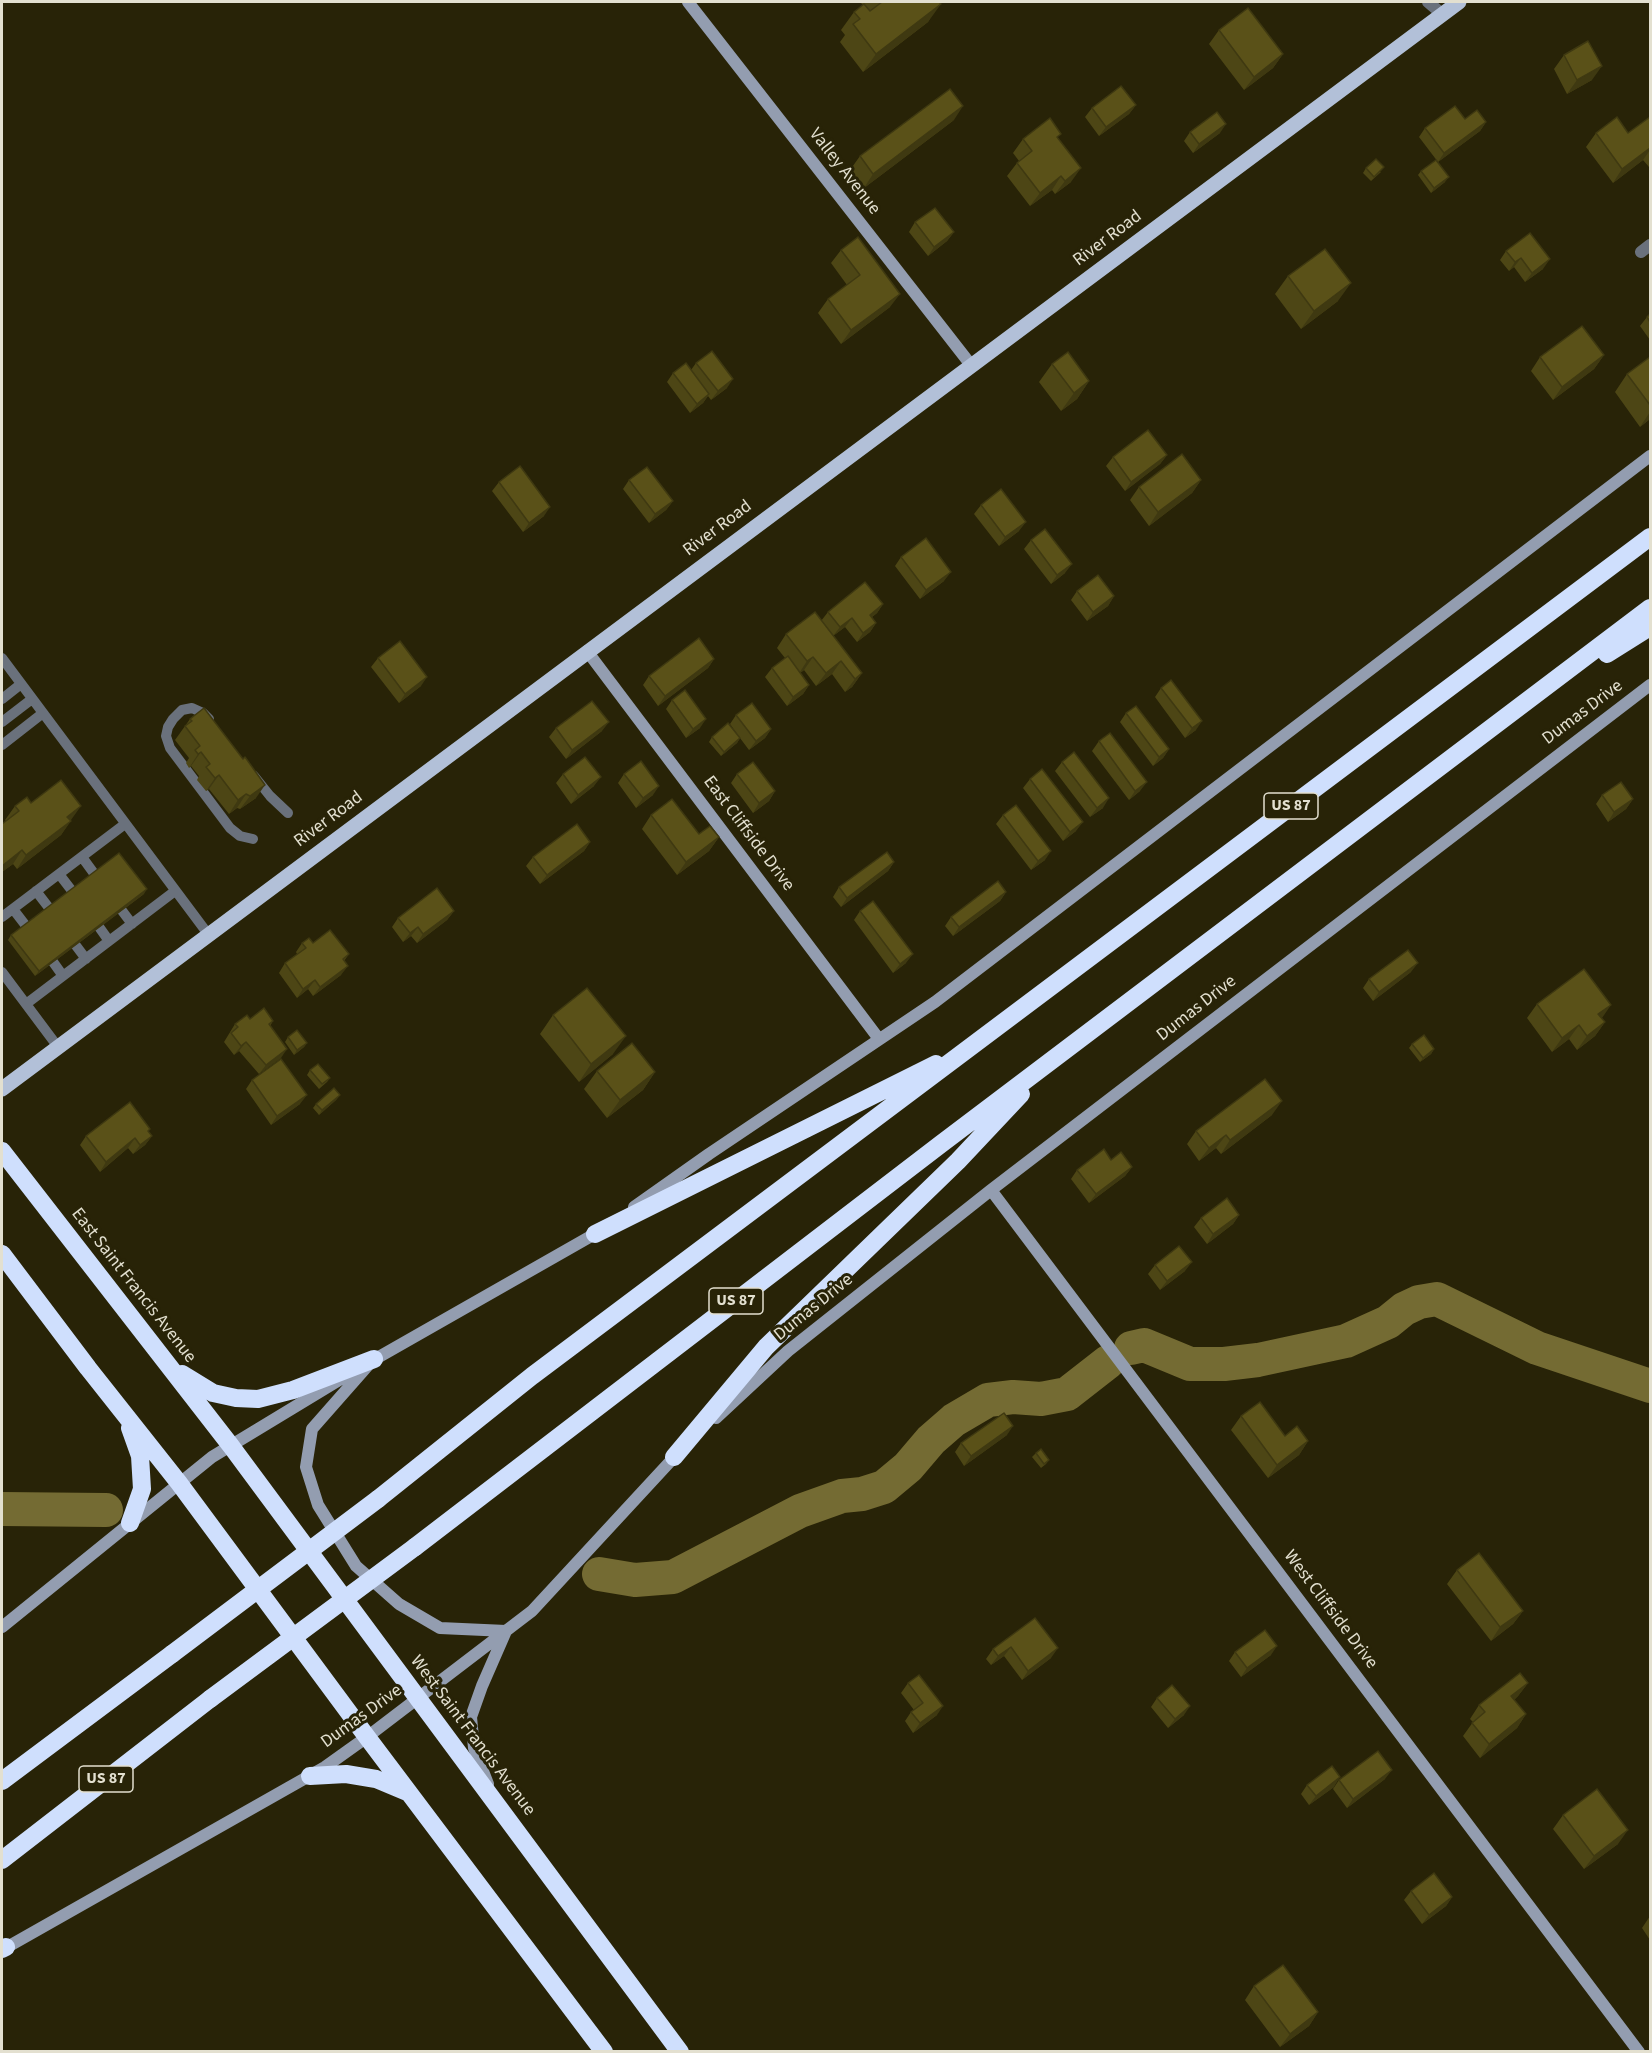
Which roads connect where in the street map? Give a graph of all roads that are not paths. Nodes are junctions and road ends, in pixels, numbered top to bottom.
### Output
1 (688, 2) edge
2 (1428, 2) edge
3 (1459, 2) edge
4 (1442, 14) junction
5 (971, 365) junction
6 (1650, 456) edge
7 (1650, 527) edge
8 (1650, 537) edge
9 (1610, 567) junction
10 (1650, 608) edge
11 (1650, 627) edge
12 (587, 651) junction
13 (2, 658) edge
14 (5, 671) edge
15 (21, 684) junction
16 (1650, 685) edge
17 (2, 699) edge
18 (32, 699) junction
19 (43, 713) junction
20 (2, 722) edge
21 (1498, 722) junction
22 (216, 725) edge
23 (2, 745) edge
24 (250, 769) edge
25 (288, 813) dead end
26 (125, 824) junction
27 (253, 839) dead end
28 (82, 857) junction
29 (59, 874) junction
30 (36, 891) junction
31 (175, 891) junction
32 (13, 909) junction
33 (2, 917) edge
34 (132, 924) junction
35 (208, 934) junction
36 (109, 941) junction
37 (86, 959) junction
38 (2, 972) edge
39 (63, 976) junction
40 (26, 1005) junction
41 (879, 1039) junction
42 (972, 1046) junction
43 (58, 1047) junction
44 (1057, 1056) junction
45 (2, 1089) edge
46 (2, 1151) edge
47 (992, 1190) junction
48 (595, 1234) junction
49 (2, 1254) edge
50 (374, 1359) junction
51 (166, 1363) junction
52 (125, 1415) junction
53 (231, 1446) junction
54 (674, 1457) junction
55 (179, 1483) junction
56 (130, 1523) junction
57 (2, 1627) edge
58 (506, 1631) junction
59 (418, 1698) junction
60 (367, 1737) junction
61 (310, 1776) junction
62 (2, 1781) edge
63 (408, 1792) junction
64 (496, 1804) junction
65 (2, 1860) edge
66 (3, 1949) edge
67 (604, 2052) edge
68 (680, 2052) edge
69 (1639, 2052) edge

1 - 5 main road, Valley Avenue
2 - 4 street
3 - 4 main road, River Road
4 - 5 main road, River Road
5 - 12 main road, River Road
6 - 41 main road
7 - 9 highway
8 - 9 highway, US 87
9 - 42 highway, US 87
10 - 21 highway, US 87
11 - 21 highway
12 - 35 main road, River Road
12 - 41 main road, East Cliffside Drive
13 - 14 lane
14 - 15 lane
15 - 17 lane
15 - 18 lane
16 - 47 main road, Dumas Drive
18 - 19 lane
18 - 20 lane
19 - 23 lane
19 - 26 lane
21 - 44 highway, US 87
22 - 27 lane
24 - 25 lane
26 - 28 lane
26 - 31 lane
28 - 29 lane
28 - 34 lane
29 - 30 lane
29 - 36 lane
30 - 32 lane
30 - 37 lane
31 - 34 lane
31 - 35 lane
32 - 33 lane
32 - 39 lane
34 - 36 lane
35 - 43 main road, River Road
36 - 37 lane
37 - 39 lane
38 - 40 lane
39 - 40 lane
40 - 43 lane
41 - 48 main road
42 - 48 highway
42 - 62 highway, US 87, bridge
43 - 45 main road, River Road
44 - 54 highway
44 - 65 highway, US 87, bridge
46 - 51 highway, East Saint Francis Avenue
47 - 54 main road, Dumas Drive
47 - 69 main road, West Cliffside Drive
48 - 50 main road
49 - 52 highway
50 - 51 highway
50 - 53 main road
50 - 58 main road
51 - 53 highway, East Saint Francis Avenue
52 - 55 highway
52 - 56 highway
53 - 55 main road
53 - 59 highway, West Saint Francis Avenue
54 - 58 main road, Dumas Drive
55 - 56 main road
55 - 60 highway
56 - 57 main road
58 - 59 main road, Dumas Drive
58 - 64 main road
59 - 60 main road, Dumas Drive
59 - 64 highway, West Saint Francis Avenue
60 - 61 main road, Dumas Drive
60 - 63 highway
61 - 63 highway
61 - 66 main road, Dumas Drive
63 - 67 highway
64 - 68 highway, West Saint Francis Avenue

